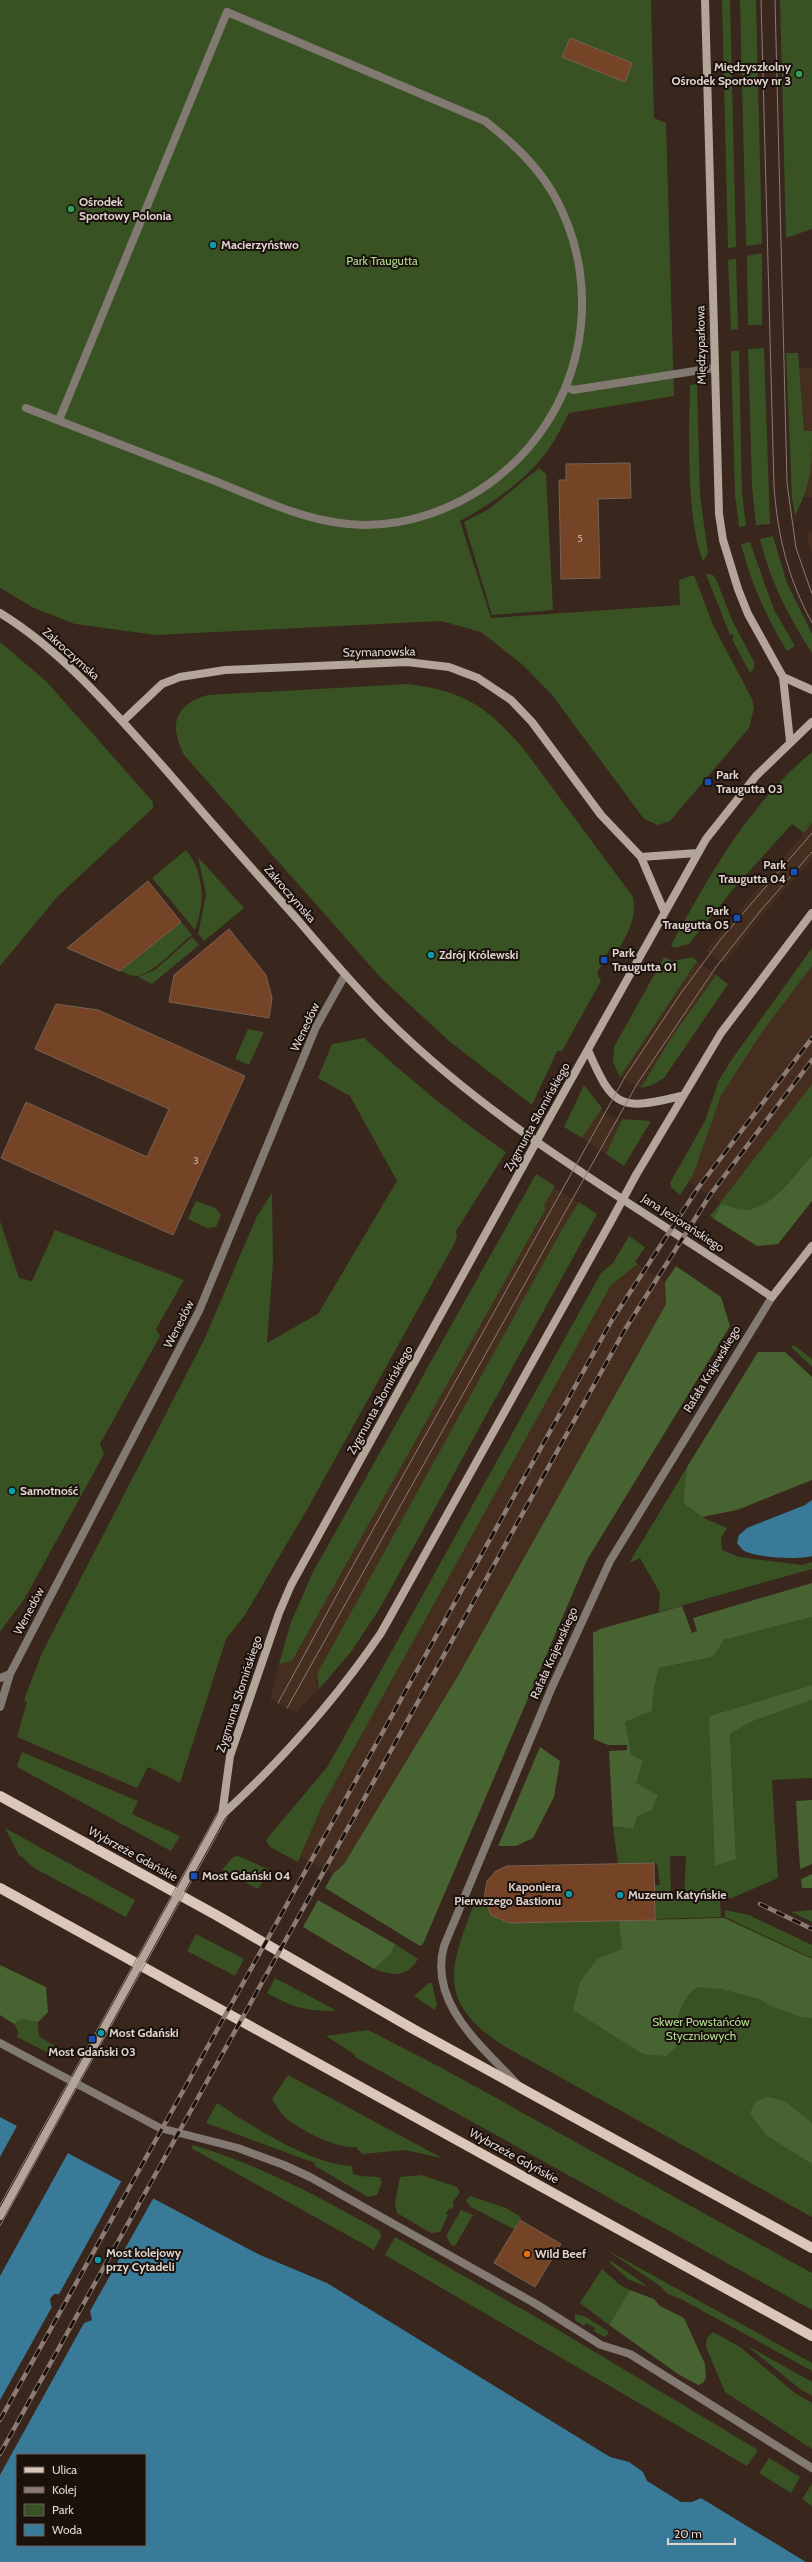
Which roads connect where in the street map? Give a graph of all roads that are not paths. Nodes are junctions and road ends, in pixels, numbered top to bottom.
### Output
1 (705, 0) edge
2 (714, 368) junction
3 (567, 387) junction
4 (26, 408) dead end
5 (59, 420) junction
6 (0, 613) edge
7 (783, 677) junction
8 (812, 690) edge
9 (123, 721) junction
10 (812, 722) edge
11 (790, 741) junction
12 (697, 853) junction
13 (641, 857) junction
14 (664, 911) junction
15 (812, 913) edge
16 (345, 975) junction
17 (588, 1050) junction
18 (681, 1096) junction
19 (580, 1171) joint
20 (812, 1246) edge
21 (772, 1297) junction
22 (10, 1674) junction
23 (0, 1678) edge
24 (0, 1707) edge
25 (0, 1796) edge
26 (222, 1815) junction
27 (0, 1888) edge
28 (0, 2043) edge
29 (521, 2087) junction
30 (0, 2216) edge
31 (812, 2248) edge
32 (812, 2336) edge
33 (812, 2468) edge

1 - 2 main road, Międzyparkowa
2 - 3 street
2 - 7 main road, Międzyparkowa
3 - 5 street
3 - 5 street
4 - 5 street
6 - 9 main road, Zakroczymska
7 - 8 main road
7 - 11 main road, Międzyparkowa
9 - 13 main road, Szymanowska
9 - 16 main road, Zakroczymska
10 - 11 main road, Zygmunta Słomińskiego
11 - 12 main road, Zygmunta Słomińskiego
12 - 13 main road
12 - 14 main road, Zygmunta Słomińskiego
13 - 14 main road, Szymanowska
14 - 17 main road, Zygmunta Słomińskiego
15 - 18 main road
16 - 19 main road, Zakroczymska
16 - 22 street, Wenedów
17 - 18 main road
17 - 26 main road, Zygmunta Słomińskiego, bridge
18 - 26 main road, bridge
19 - 21 main road, Jana Jeziorańskiego
20 - 21 main road, Rafała Krajewskiego
21 - 29 street, Rafała Krajewskiego
22 - 23 street
22 - 24 street, Wenedów
25 - 29 main road, Wybrzeże Gdańskie
26 - 30 main road, bridge
27 - 32 main road, Wybrzeże Gdyńskie
28 - 33 street
29 - 31 main road

